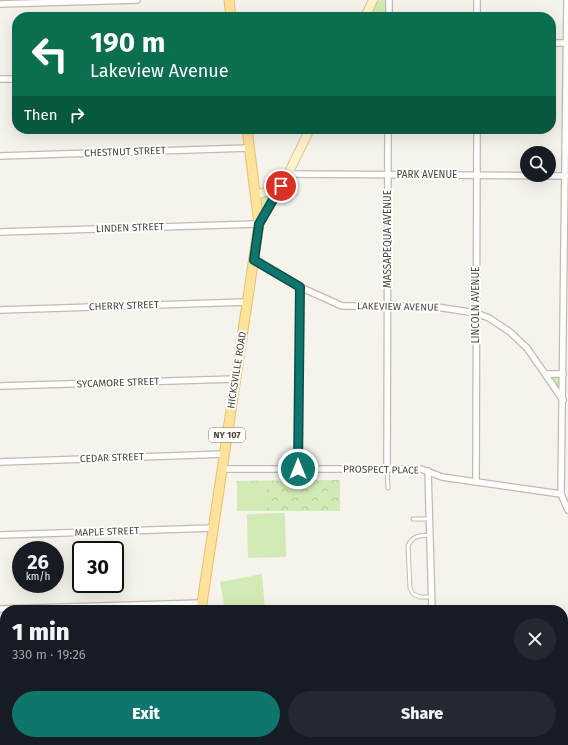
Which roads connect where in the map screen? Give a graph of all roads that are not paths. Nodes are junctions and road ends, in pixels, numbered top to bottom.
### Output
1 (137, 0) edge
2 (229, 0) edge
3 (372, 0) edge
4 (389, 0) edge
5 (477, 0) edge
6 (567, 0) edge
7 (0, 4) edge
8 (230, 12) edge
9 (367, 12) edge
10 (389, 12) edge
11 (477, 12) edge
12 (556, 42) edge
13 (568, 43) edge
14 (0, 79) edge
15 (12, 79) edge
16 (247, 134) edge
17 (308, 134) edge
18 (388, 134) edge
19 (477, 134) edge
20 (249, 148) junction
21 (0, 156) edge
22 (288, 174) junction
23 (388, 175) junction
24 (477, 175) junction
25 (566, 176) junction
26 (281, 186) junction
27 (256, 194) junction
28 (259, 224) junction
29 (0, 232) edge
30 (254, 260) junction
31 (300, 287) junction
32 (247, 302) junction
33 (388, 307) junction
34 (0, 310) edge
35 (476, 313) junction
36 (546, 374) junction
37 (563, 374) junction
38 (236, 379) junction
39 (0, 386) edge
40 (563, 400) junction
41 (225, 454) junction
42 (0, 462) edge
43 (222, 469) junction
44 (298, 469) junction
45 (387, 469) junction
46 (428, 471) junction
47 (476, 482) junction
48 (388, 488) dead end
49 (562, 494) junction
50 (568, 510) edge
51 (430, 518) junction
52 (413, 519) dead end
53 (213, 528) junction
54 (0, 535) edge
55 (430, 536) junction
56 (432, 597) junction
57 (202, 605) edge
58 (432, 605) edge

1 - 7 street
2 - 8 main road
3 - 9 main road
4 - 10 street
5 - 11 street
6 - 13 street
12 - 13 street
13 - 25 street
14 - 15 street
16 - 20 main road, HICKSVILLE ROAD / NY 107
17 - 22 main road
18 - 23 street, MASSAPEQUA AVENUE
19 - 24 street, LINCOLN AVENUE
20 - 21 street, CHESTNUT STREET
20 - 27 main road, HICKSVILLE ROAD / NY 107
22 - 23 street, PARK AVENUE
22 - 26 main road
23 - 24 street, PARK AVENUE
23 - 33 street, MASSAPEQUA AVENUE
24 - 25 street, PARK AVENUE
24 - 35 street, LINCOLN AVENUE
25 - 37 street
26 - 27 main road
26 - 28 main road
27 - 28 main road, HICKSVILLE ROAD / NY 107
28 - 29 street, LINDEN STREET
28 - 30 main road, HICKSVILLE ROAD / NY 107
30 - 31 street, LAKEVIEW AVENUE
30 - 32 main road, HICKSVILLE ROAD / NY 107
31 - 33 street, LAKEVIEW AVENUE
31 - 44 street
32 - 34 street, CHERRY STREET
32 - 38 main road, HICKSVILLE ROAD / NY 107
33 - 35 street, LAKEVIEW AVENUE
33 - 45 street, MASSAPEQUA AVENUE
35 - 36 street, LAKEVIEW AVENUE
35 - 47 street, LINCOLN AVENUE
36 - 37 street
36 - 40 street, LAKEVIEW AVENUE
37 - 40 street
38 - 39 street, SYCAMORE STREET
38 - 41 main road, HICKSVILLE ROAD / NY 107
40 - 49 street
41 - 42 street, CEDAR STREET
41 - 43 main road, HICKSVILLE ROAD / NY 107
43 - 44 street, PROSPECT PLACE
43 - 53 main road, HICKSVILLE ROAD / NY 107
44 - 45 street, PROSPECT PLACE
45 - 46 street, PROSPECT PLACE
45 - 48 lane
46 - 47 street, PROSPECT PLACE
46 - 51 street
47 - 49 street, PROSPECT PLACE
49 - 50 street
51 - 52 lane
51 - 55 street
53 - 54 street, MAPLE STREET
53 - 57 main road, HICKSVILLE ROAD / NY 107
55 - 56 street
55 - 56 lane
56 - 58 street

